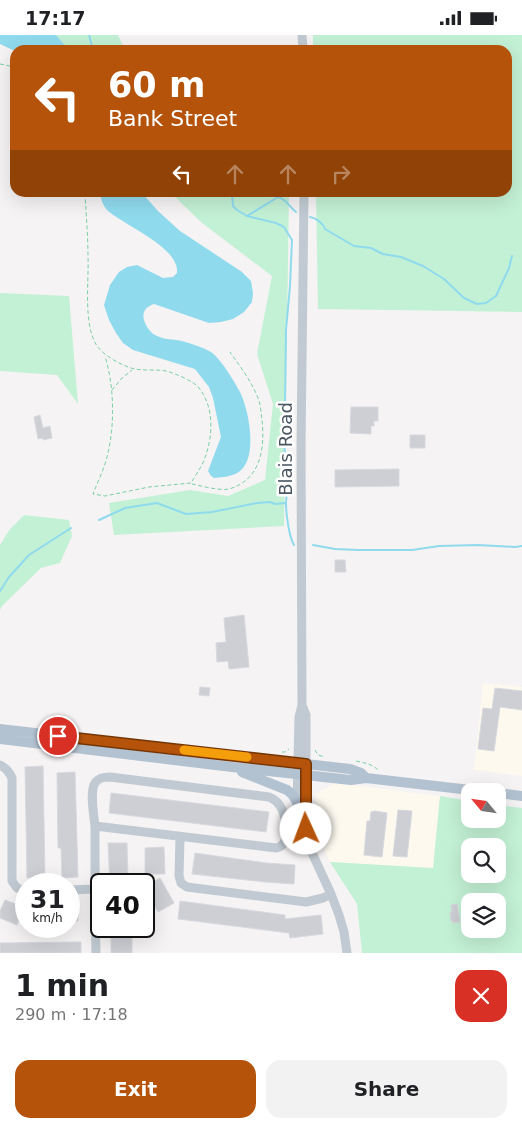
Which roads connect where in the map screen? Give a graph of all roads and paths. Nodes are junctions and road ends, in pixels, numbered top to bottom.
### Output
1 (85, 197) edge
2 (304, 197) edge
3 (230, 352) dead end
4 (105, 356) junction
5 (133, 369) junction
6 (112, 391) junction
7 (191, 483) junction
8 (0, 729) edge
9 (0, 739) edge
10 (313, 746) dead end
11 (329, 758) dead end
12 (355, 761) dead end
13 (302, 763) junction
14 (0, 765) edge
15 (232, 767) junction
16 (302, 774) junction
17 (366, 778) junction
18 (388, 781) junction
19 (461, 789) edge
20 (506, 794) edge
21 (522, 796) edge
22 (297, 802) junction
23 (95, 826) junction
24 (180, 837) junction
25 (306, 839) junction
26 (94, 873) edge
27 (15, 886) edge
28 (331, 894) junction
29 (96, 938) edge
30 (96, 953) edge
31 (347, 953) edge

1 - 4 path
2 - 13 street, Blais Road
3 - 7 path
4 - 5 path
4 - 6 path
5 - 6 path
5 - 7 path
6 - 7 path
8 - 13 main road
9 - 15 main road
10 - 11 path
12 - 18 path
13 - 16 street, Blais Road
13 - 17 main road
14 - 27 street
15 - 16 main road
15 - 22 main road
16 - 17 main road
16 - 22 street
16 - 25 street
17 - 18 main road
18 - 19 main road
20 - 21 main road
22 - 25 street
23 - 24 street
23 - 24 street
23 - 26 street
24 - 28 street
25 - 28 street
28 - 31 street
29 - 30 street

